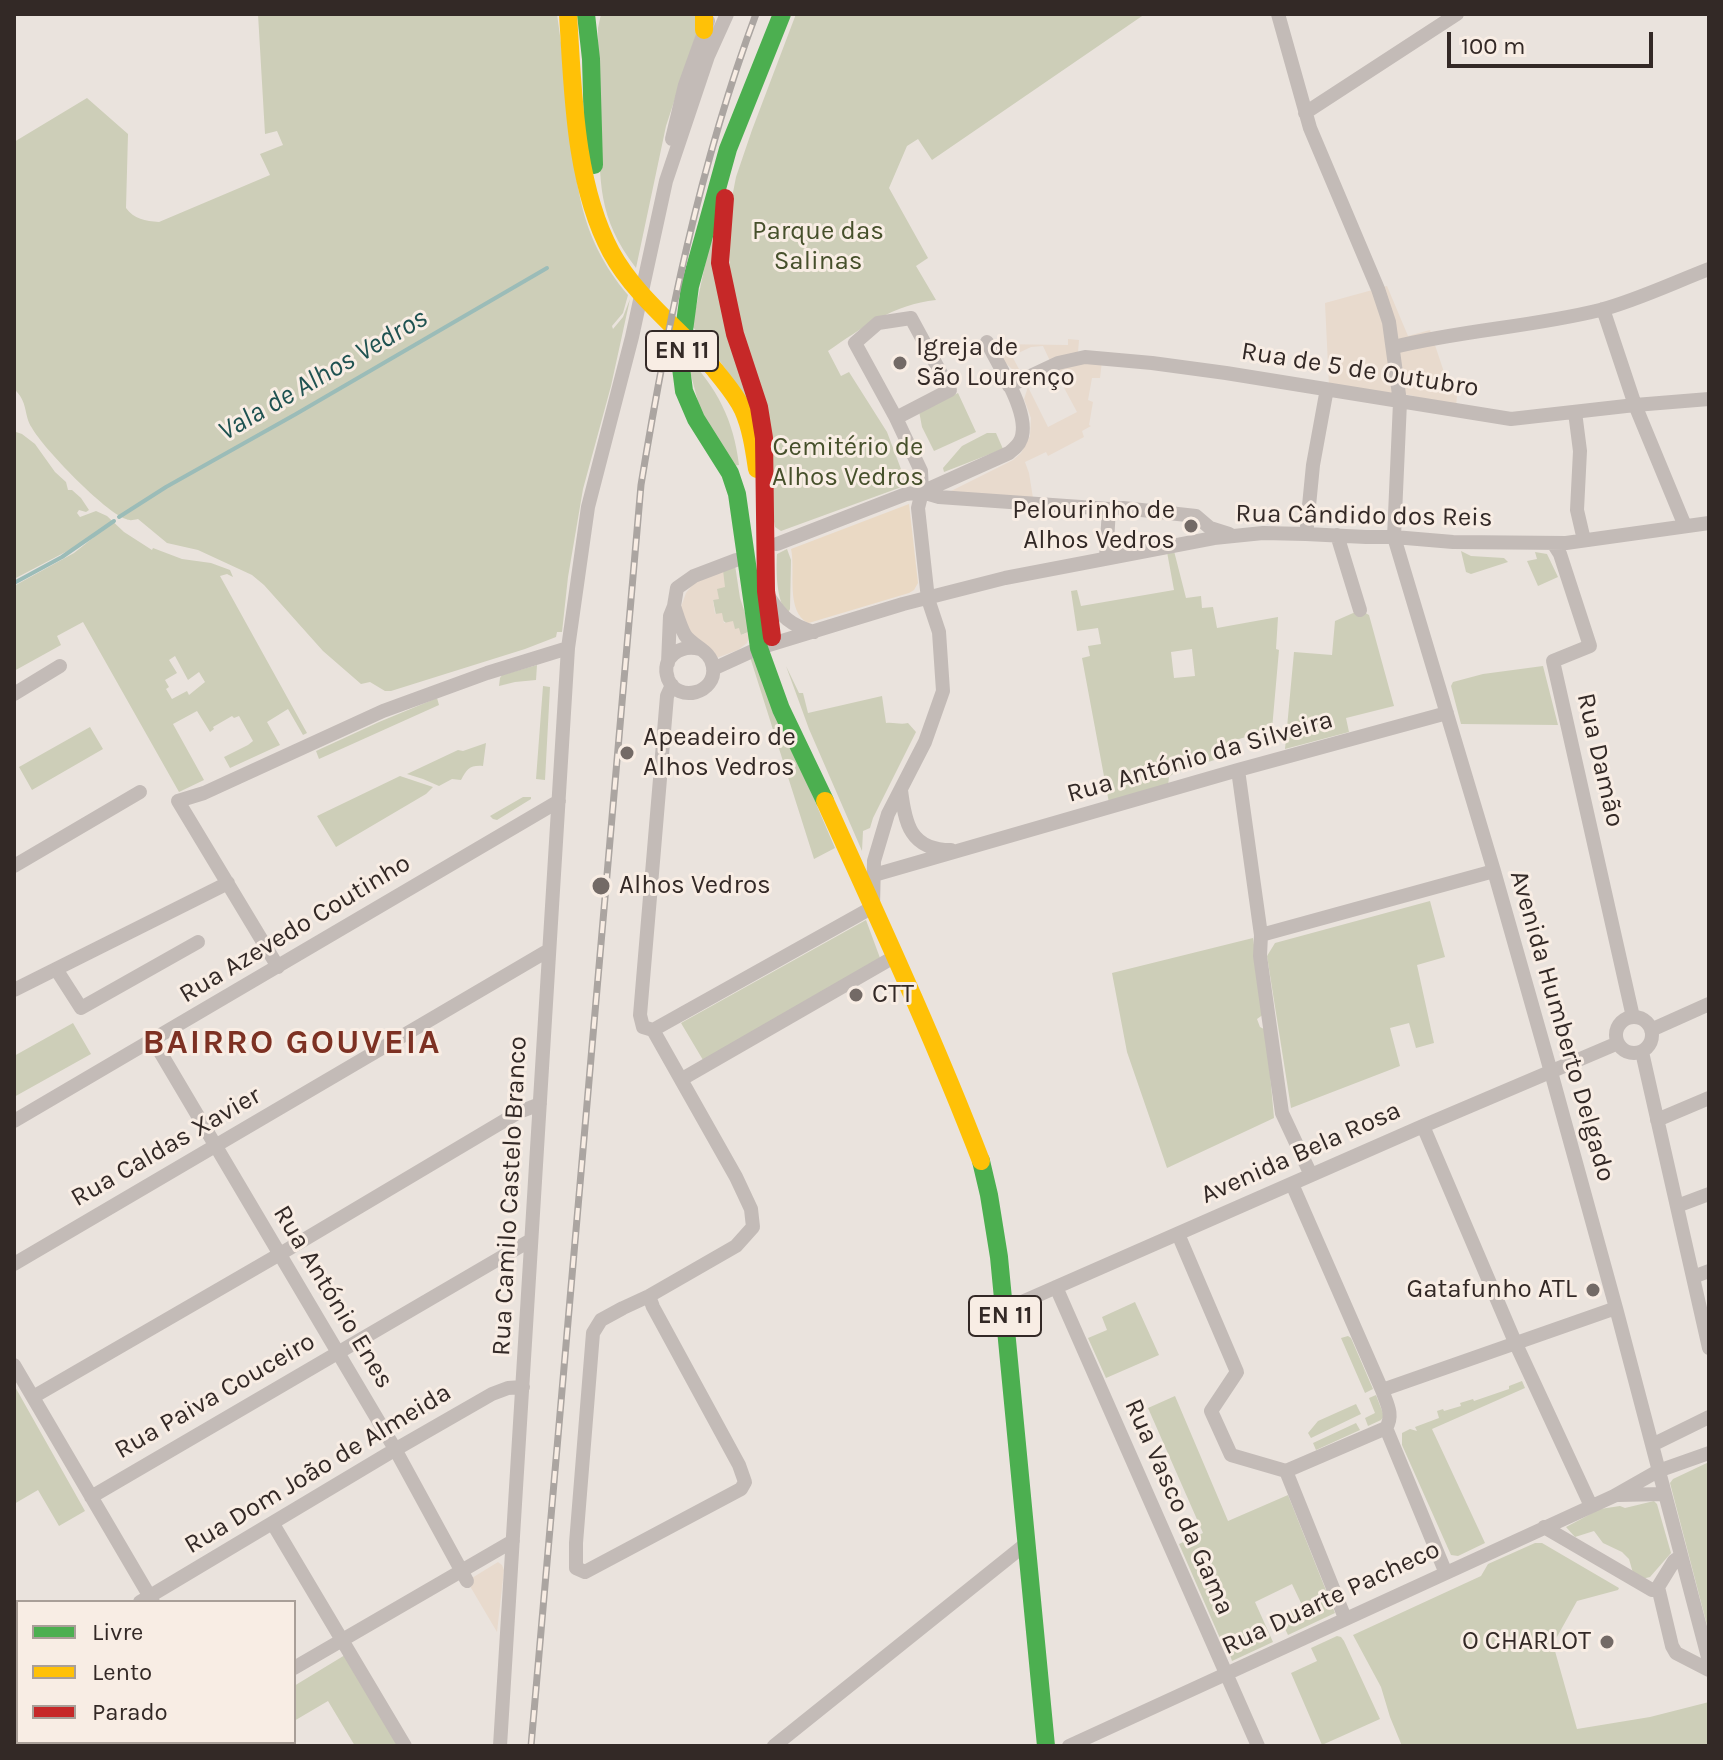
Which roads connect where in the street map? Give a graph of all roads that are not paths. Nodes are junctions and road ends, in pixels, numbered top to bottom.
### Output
1 (568, 14) edge
2 (586, 14) edge
3 (596, 14) edge
4 (727, 14) edge
5 (782, 14) edge
6 (1278, 14) edge
7 (1457, 14) edge
8 (706, 19) edge
9 (591, 59) junction
10 (1305, 113) junction
11 (728, 149) junction
12 (597, 217) junction
13 (657, 218) junction
14 (1709, 269) edge
15 (1603, 309) junction
16 (987, 342) dead end
17 (1394, 347) junction
18 (713, 367) junction
19 (1009, 386) junction
20 (1326, 394) dead end
21 (1709, 399) edge
22 (1400, 402) junction
23 (1635, 405) junction
24 (1575, 412) junction
25 (896, 418) junction
26 (922, 492) junction
27 (1109, 509) junction
28 (764, 512) junction
29 (1709, 523) edge
30 (1307, 526) dead end
31 (1685, 526) junction
32 (1337, 535) junction
33 (1234, 536) junction
34 (1394, 537) junction
35 (1584, 540) junction
36 (1553, 543) junction
37 (777, 544) dead end
38 (740, 552) junction
39 (1106, 558) junction
40 (766, 591) junction
41 (928, 599) junction
42 (674, 606) junction
43 (1360, 610) dead end
44 (814, 632) junction
45 (766, 647) junction
46 (568, 648) junction
47 (700, 649) junction
48 (668, 663) junction
49 (60, 666) dead end
50 (713, 669) junction
51 (672, 685) junction
52 (14, 694) edge
53 (1447, 713) junction
54 (1238, 770) junction
55 (901, 790) junction
56 (140, 792) dead end
57 (559, 801) junction
58 (967, 848) junction
59 (14, 866) edge
60 (1494, 871) junction
61 (874, 875) junction
62 (228, 883) junction
63 (873, 907) junction
64 (1261, 935) junction
65 (198, 942) dead end
66 (549, 950) junction
67 (894, 957) junction
68 (278, 967) junction
69 (56, 969) junction
70 (14, 990) edge
71 (1709, 1004) edge
72 (1633, 1017) junction
73 (653, 1030) junction
74 (1651, 1030) junction
75 (153, 1040) junction
76 (1618, 1043) junction
77 (1642, 1052) junction
78 (1551, 1072) junction
79 (682, 1079) junction
80 (1709, 1098) edge
81 (540, 1104) junction
82 (1657, 1120) junction
83 (14, 1121) edge
84 (1423, 1126) junction
85 (216, 1147) junction
86 (1311, 1175) junction
87 (1292, 1184) junction
88 (1709, 1194) edge
89 (1677, 1206) junction
90 (1178, 1234) junction
91 (531, 1240) junction
92 (280, 1254) junction
93 (14, 1264) edge
94 (1709, 1271) edge
95 (1693, 1277) junction
96 (1056, 1287) junction
97 (649, 1296) junction
98 (1616, 1308) junction
99 (1004, 1310) junction
100 (1515, 1342) junction
101 (1709, 1348) edge
102 (338, 1353) junction
103 (14, 1365) edge
104 (523, 1387) junction
105 (1382, 1390) junction
106 (33, 1397) junction
107 (1709, 1417) edge
108 (1386, 1428) junction
109 (1652, 1445) junction
110 (395, 1449) junction
111 (1709, 1453) edge
112 (1286, 1471) junction
113 (1658, 1471) junction
114 (1664, 1494) junction
115 (1614, 1496) junction
116 (91, 1497) junction
117 (1591, 1506) junction
118 (273, 1524) junction
119 (1544, 1527) junction
120 (513, 1541) junction
121 (1027, 1543) junction
122 (1681, 1556) junction
123 (1445, 1571) junction
124 (465, 1575) junction
125 (1658, 1590) junction
126 (147, 1600) edge
127 (1345, 1618) junction
128 (342, 1639) junction
129 (1709, 1661) edge
130 (296, 1667) edge
131 (1709, 1670) edge
132 (1226, 1674) junction
133 (405, 1746) edge
134 (500, 1746) edge
135 (774, 1746) edge
136 (1046, 1746) edge
137 (1069, 1746) edge
138 (1258, 1746) edge

1 - 12 main road
2 - 9 main road
3 - 9 main road
4 - 13 street
5 - 11 main road, EN 11
6 - 10 street, Avenida Humberto Delgado
7 - 10 street
8 - 13 street
9 - 12 main road
10 - 17 street, Avenida Humberto Delgado
11 - 28 main road, EN 11
11 - 38 main road, EN 11
12 - 18 main road
13 - 46 street, Rua Camilo Castelo Branco
14 - 15 street
15 - 17 street
15 - 23 street
16 - 19 street
17 - 22 street, Avenida Humberto Delgado
18 - 28 main road
18 - 38 main road
19 - 22 street, Rua de 5 de Outubro
19 - 26 street
20 - 30 street
21 - 23 street, Rua de 5 de Outubro
22 - 24 street, Rua de 5 de Outubro
22 - 34 street, Avenida Humberto Delgado
23 - 24 street, Rua de 5 de Outubro
23 - 31 street
24 - 35 street
25 - 25 street
25 - 26 street
26 - 27 street
26 - 37 street
26 - 41 street
27 - 33 street
27 - 39 street
28 - 40 main road, EN 11
29 - 31 street, Rua Cândido dos Reis
31 - 35 street, Rua Cândido dos Reis
32 - 33 street, Rua Cândido dos Reis
32 - 34 street, Rua Cândido dos Reis
32 - 43 street
33 - 39 street, Rua Cândido dos Reis
34 - 36 street, Rua Cândido dos Reis
34 - 53 street, Avenida Humberto Delgado
35 - 36 street, Rua Cândido dos Reis
36 - 72 street, Rua Damão
38 - 42 street
38 - 45 main road, EN 11
39 - 41 street, Rua Cândido dos Reis
40 - 44 street
40 - 45 main road, EN 11
41 - 44 street, Rua Cândido dos Reis
41 - 55 street
42 - 47 street
42 - 48 street
44 - 45 street, Rua Cândido dos Reis
45 - 50 street, Rua Cândido dos Reis
45 - 63 main road, EN 11
46 - 57 street, Rua Camilo Castelo Branco
46 - 62 street
47 - 48 street
47 - 50 street
48 - 51 street
49 - 52 street
50 - 51 street
51 - 73 street
53 - 54 street, Rua António da Silveira
53 - 60 street, Avenida Humberto Delgado
54 - 58 street, Rua António da Silveira
54 - 64 street
55 - 58 street, Rua António da Silveira
55 - 61 street
56 - 59 street
57 - 66 street, Rua Camilo Castelo Branco
57 - 68 street, Rua Azevedo Coutinho
58 - 61 street, Rua António da Silveira
60 - 64 street
60 - 78 street, Avenida Humberto Delgado
61 - 63 street
62 - 68 street
62 - 69 street
63 - 67 main road, EN 11
63 - 73 street
64 - 86 street
65 - 69 street
66 - 81 street, Rua Camilo Castelo Branco
66 - 85 street, Rua Caldas Xavier
67 - 79 street
67 - 99 main road, EN 11
68 - 75 street, Rua Azevedo Coutinho
69 - 70 street
71 - 74 street
72 - 74 street
72 - 76 street
73 - 79 street
74 - 77 street
75 - 83 street, Rua Azevedo Coutinho
75 - 85 street, Rua António Enes
76 - 77 street
76 - 78 street, Avenida Bela Rosa
77 - 82 street
78 - 84 street, Avenida Bela Rosa
78 - 98 street, Avenida Humberto Delgado
79 - 97 street
80 - 82 street
81 - 91 street, Rua Camilo Castelo Branco
81 - 92 street
82 - 89 street
84 - 86 street, Avenida Bela Rosa
84 - 100 street
85 - 92 street, Rua António Enes
85 - 93 street, Rua Caldas Xavier
86 - 87 street, Avenida Bela Rosa
87 - 90 street, Avenida Bela Rosa
87 - 105 street
88 - 89 street
89 - 95 street
90 - 96 street, Avenida Bela Rosa
90 - 112 street
91 - 102 street, Rua Paiva Couceiro
91 - 104 street, Rua Camilo Castelo Branco
92 - 102 street, Rua António Enes
92 - 106 street
94 - 95 street
95 - 101 street
96 - 99 street, Avenida Bela Rosa
96 - 132 street, Rua Vasco da Gama
97 - 97 street
98 - 100 street
98 - 109 street, Avenida Humberto Delgado
99 - 121 main road, EN 11
100 - 105 street
100 - 117 street
102 - 110 street, Rua António Enes
102 - 116 street, Rua Paiva Couceiro
103 - 106 street
104 - 110 street, Rua Dom João de Almeida
104 - 120 street, Rua Camilo Castelo Branco
105 - 108 street
106 - 116 street
107 - 109 street
108 - 112 street
108 - 123 street
109 - 113 street, Avenida Humberto Delgado
110 - 118 street, Rua Dom João de Almeida
110 - 124 street, Rua António Enes
111 - 113 street, Rua Duarte Pacheco
112 - 127 street
113 - 114 street, Avenida Humberto Delgado
113 - 115 street, Rua Duarte Pacheco
114 - 115 street, Rua Duarte Pacheco
114 - 122 street, Avenida Humberto Delgado
115 - 117 street, Rua Duarte Pacheco
116 - 126 street
117 - 119 street, Rua Duarte Pacheco
118 - 126 street, Rua Dom João de Almeida
118 - 128 street
119 - 123 street, Rua Duarte Pacheco
119 - 125 street
120 - 124 street
120 - 134 street, Rua Camilo Castelo Branco
121 - 135 street
121 - 136 main road, EN 11
122 - 125 street
122 - 129 street, Avenida Humberto Delgado
123 - 127 street, Rua Duarte Pacheco
124 - 128 street
125 - 131 street
127 - 132 street, Rua Duarte Pacheco
128 - 130 street
128 - 133 street
132 - 137 street, Rua Duarte Pacheco
132 - 138 street, Rua Vasco da Gama

